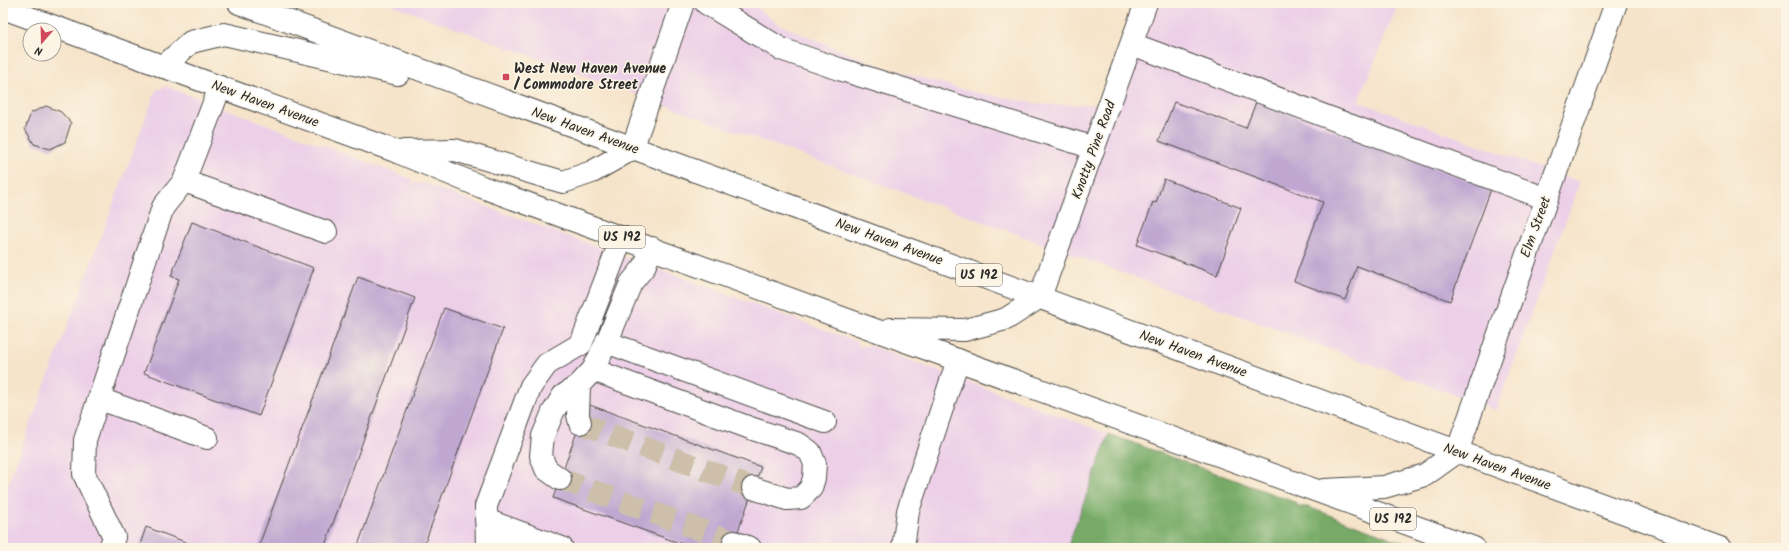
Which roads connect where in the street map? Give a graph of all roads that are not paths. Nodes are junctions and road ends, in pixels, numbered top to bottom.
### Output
1 (683, 3) edge
2 (706, 3) edge
3 (1146, 3) edge
4 (1616, 3) edge
5 (244, 4) edge
6 (3, 8) edge
7 (1132, 44) junction
8 (162, 67) junction
9 (220, 88) junction
10 (487, 95) junction
11 (1094, 148) junction
12 (632, 149) junction
13 (395, 151) junction
14 (184, 182) junction
15 (1546, 199) junction
16 (326, 232) dead end
17 (622, 238) junction
18 (652, 248) junction
19 (1040, 297) junction
20 (874, 329) junction
21 (606, 342) junction
22 (958, 360) junction
23 (586, 377) junction
24 (100, 399) junction
25 (825, 422) dead end
26 (580, 423) dead end
27 (207, 438) dead end
28 (1457, 452) junction
29 (560, 479) tunnel mouth
30 (753, 488) tunnel mouth
31 (1313, 490) junction
32 (486, 520) junction
33 (486, 546) edge
34 (110, 548) edge
35 (515, 548) edge
36 (562, 548) edge
37 (903, 548) edge
38 (1474, 548) edge
39 (1720, 548) edge

1 - 12 main road
2 - 11 main road
3 - 7 main road, Knotty Pine Road
4 - 15 main road, Elm Street
5 - 10 main road, New Haven Avenue / US 192
6 - 8 main road, New Haven Avenue / US 192
7 - 11 main road, Knotty Pine Road
7 - 15 main road
8 - 9 main road, New Haven Avenue / US 192
8 - 10 main road
9 - 13 main road, New Haven Avenue / US 192
9 - 14 main road
10 - 12 main road, New Haven Avenue / US 192
11 - 19 main road, Knotty Pine Road
12 - 13 main road
12 - 19 main road, New Haven Avenue / US 192
13 - 17 main road, New Haven Avenue / US 192
14 - 16 main road
14 - 24 main road
15 - 28 main road, Elm Street
17 - 18 main road, New Haven Avenue / US 192
17 - 32 main road
18 - 20 main road, New Haven Avenue / US 192
18 - 21 main road
19 - 20 main road
19 - 28 main road, New Haven Avenue / US 192
20 - 22 main road, New Haven Avenue / US 192
21 - 23 main road
21 - 25 main road
22 - 31 main road, New Haven Avenue / US 192
22 - 37 main road
23 - 26 main road
23 - 29 main road
23 - 30 main road
24 - 27 main road
24 - 34 main road
28 - 31 main road
28 - 39 main road, New Haven Avenue / US 192
31 - 38 main road, New Haven Avenue / US 192
32 - 33 main road
32 - 36 main road
33 - 35 main road

